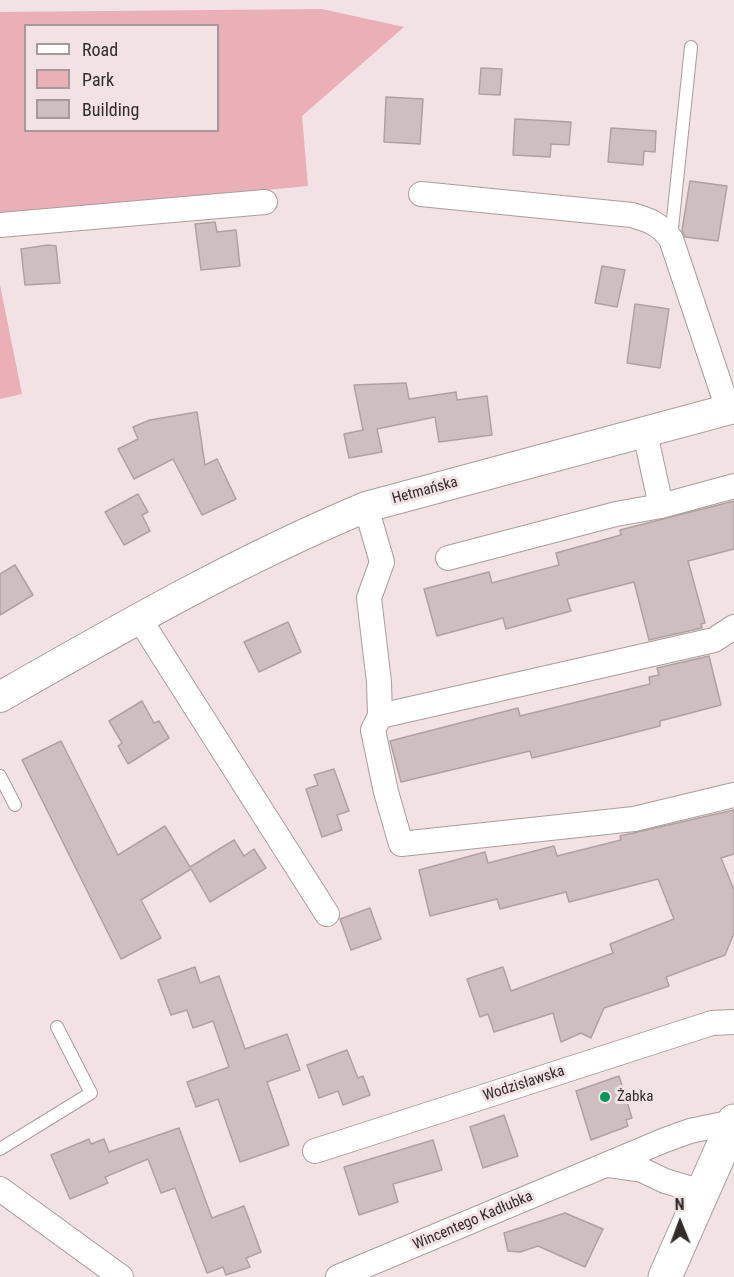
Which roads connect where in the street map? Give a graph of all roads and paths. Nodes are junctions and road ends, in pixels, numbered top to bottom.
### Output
1 (691, 47) dead end
2 (421, 194) dead end
3 (265, 202) dead end
4 (0, 225) edge
5 (671, 239) junction
6 (731, 408) edge
7 (645, 433) junction
8 (734, 486) edge
9 (661, 506) junction
10 (366, 507) junction
11 (448, 558) dead end
12 (139, 618) junction
13 (734, 627) edge
14 (0, 697) edge
15 (380, 716) junction
16 (0, 776) edge
17 (734, 795) edge
18 (15, 805) dead end
19 (327, 914) dead end
20 (734, 1022) edge
21 (57, 1027) dead end
22 (734, 1122) edge
23 (0, 1149) edge
24 (315, 1151) dead end
25 (608, 1165) junction
26 (0, 1189) edge
27 (702, 1192) junction
28 (121, 1277) edge
29 (338, 1277) edge
30 (665, 1277) edge

1 - 5 lane, Hetmańska
2 - 5 street, Hetmańska
3 - 4 street
5 - 6 street, Hetmańska
6 - 7 street, Hetmańska
7 - 9 street
7 - 10 street, Hetmańska
8 - 9 street
9 - 11 street
10 - 12 street, Hetmańska
10 - 15 street
12 - 14 street, Hetmańska
12 - 19 street
13 - 15 street
15 - 17 street
16 - 18 lane
20 - 24 street, Wodzisławska
21 - 23 lane
22 - 25 street, Wincentego Kadłubka
22 - 27 main road
25 - 27 street
25 - 29 street, Wincentego Kadłubka
26 - 28 street
27 - 30 main road

